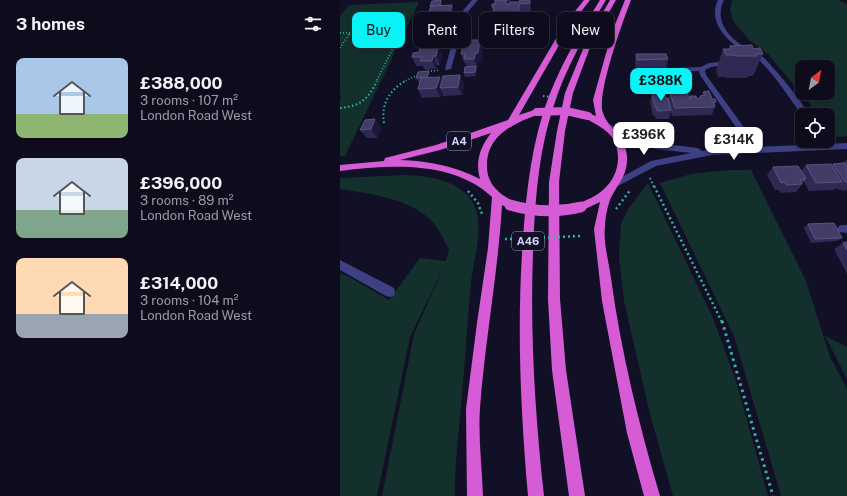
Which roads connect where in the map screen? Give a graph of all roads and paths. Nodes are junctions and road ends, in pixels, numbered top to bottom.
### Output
1 (475, 0) edge
2 (587, 0) edge
3 (603, 0) edge
4 (613, 0) edge
5 (628, 0) edge
6 (722, 0) edge
7 (340, 33) edge
8 (349, 33) junction
9 (352, 33) edge
10 (352, 33) edge
11 (340, 48) edge
12 (393, 48) edge
13 (741, 62) edge
14 (448, 69) joint
15 (702, 69) junction
16 (637, 71) dead end
17 (340, 108) edge
18 (801, 108) edge
19 (384, 123) dead end
20 (509, 123) junction
21 (606, 125) junction
22 (835, 145) edge
23 (847, 146) edge
24 (795, 147) edge
25 (756, 150) junction
26 (712, 152) junction
27 (366, 165) junction
28 (340, 168) edge
29 (644, 180) dead end
30 (612, 187) junction
31 (634, 187) dead end
32 (468, 190) dead end
33 (494, 193) junction
34 (615, 210) dead end
35 (484, 219) dead end
36 (600, 235) junction
37 (495, 239) junction
38 (340, 265) edge
39 (390, 292) dead end
40 (475, 496) edge
41 (536, 496) edge
42 (577, 496) edge
43 (652, 496) edge
44 (773, 496) edge

1 - 14 street
2 - 20 highway
3 - 41 highway, A46
4 - 42 highway, A46
5 - 21 highway
6 - 18 street
7 - 8 path
8 - 9 path
8 - 10 path
8 - 11 path
12 - 17 path
13 - 15 street
14 - 19 path
15 - 16 street
15 - 25 street
20 - 21 highway, A4, bridge
20 - 27 highway, A4
20 - 33 highway, A4
21 - 26 street
21 - 30 highway, A4
22 - 23 street
24 - 25 street
25 - 26 street
26 - 30 street
27 - 28 highway, A4
27 - 33 highway, A4
29 - 44 path
30 - 33 highway, A4, bridge
30 - 36 highway
31 - 34 path
32 - 35 path
33 - 37 highway
36 - 37 path, bridge
36 - 43 highway
37 - 40 highway
38 - 39 street

